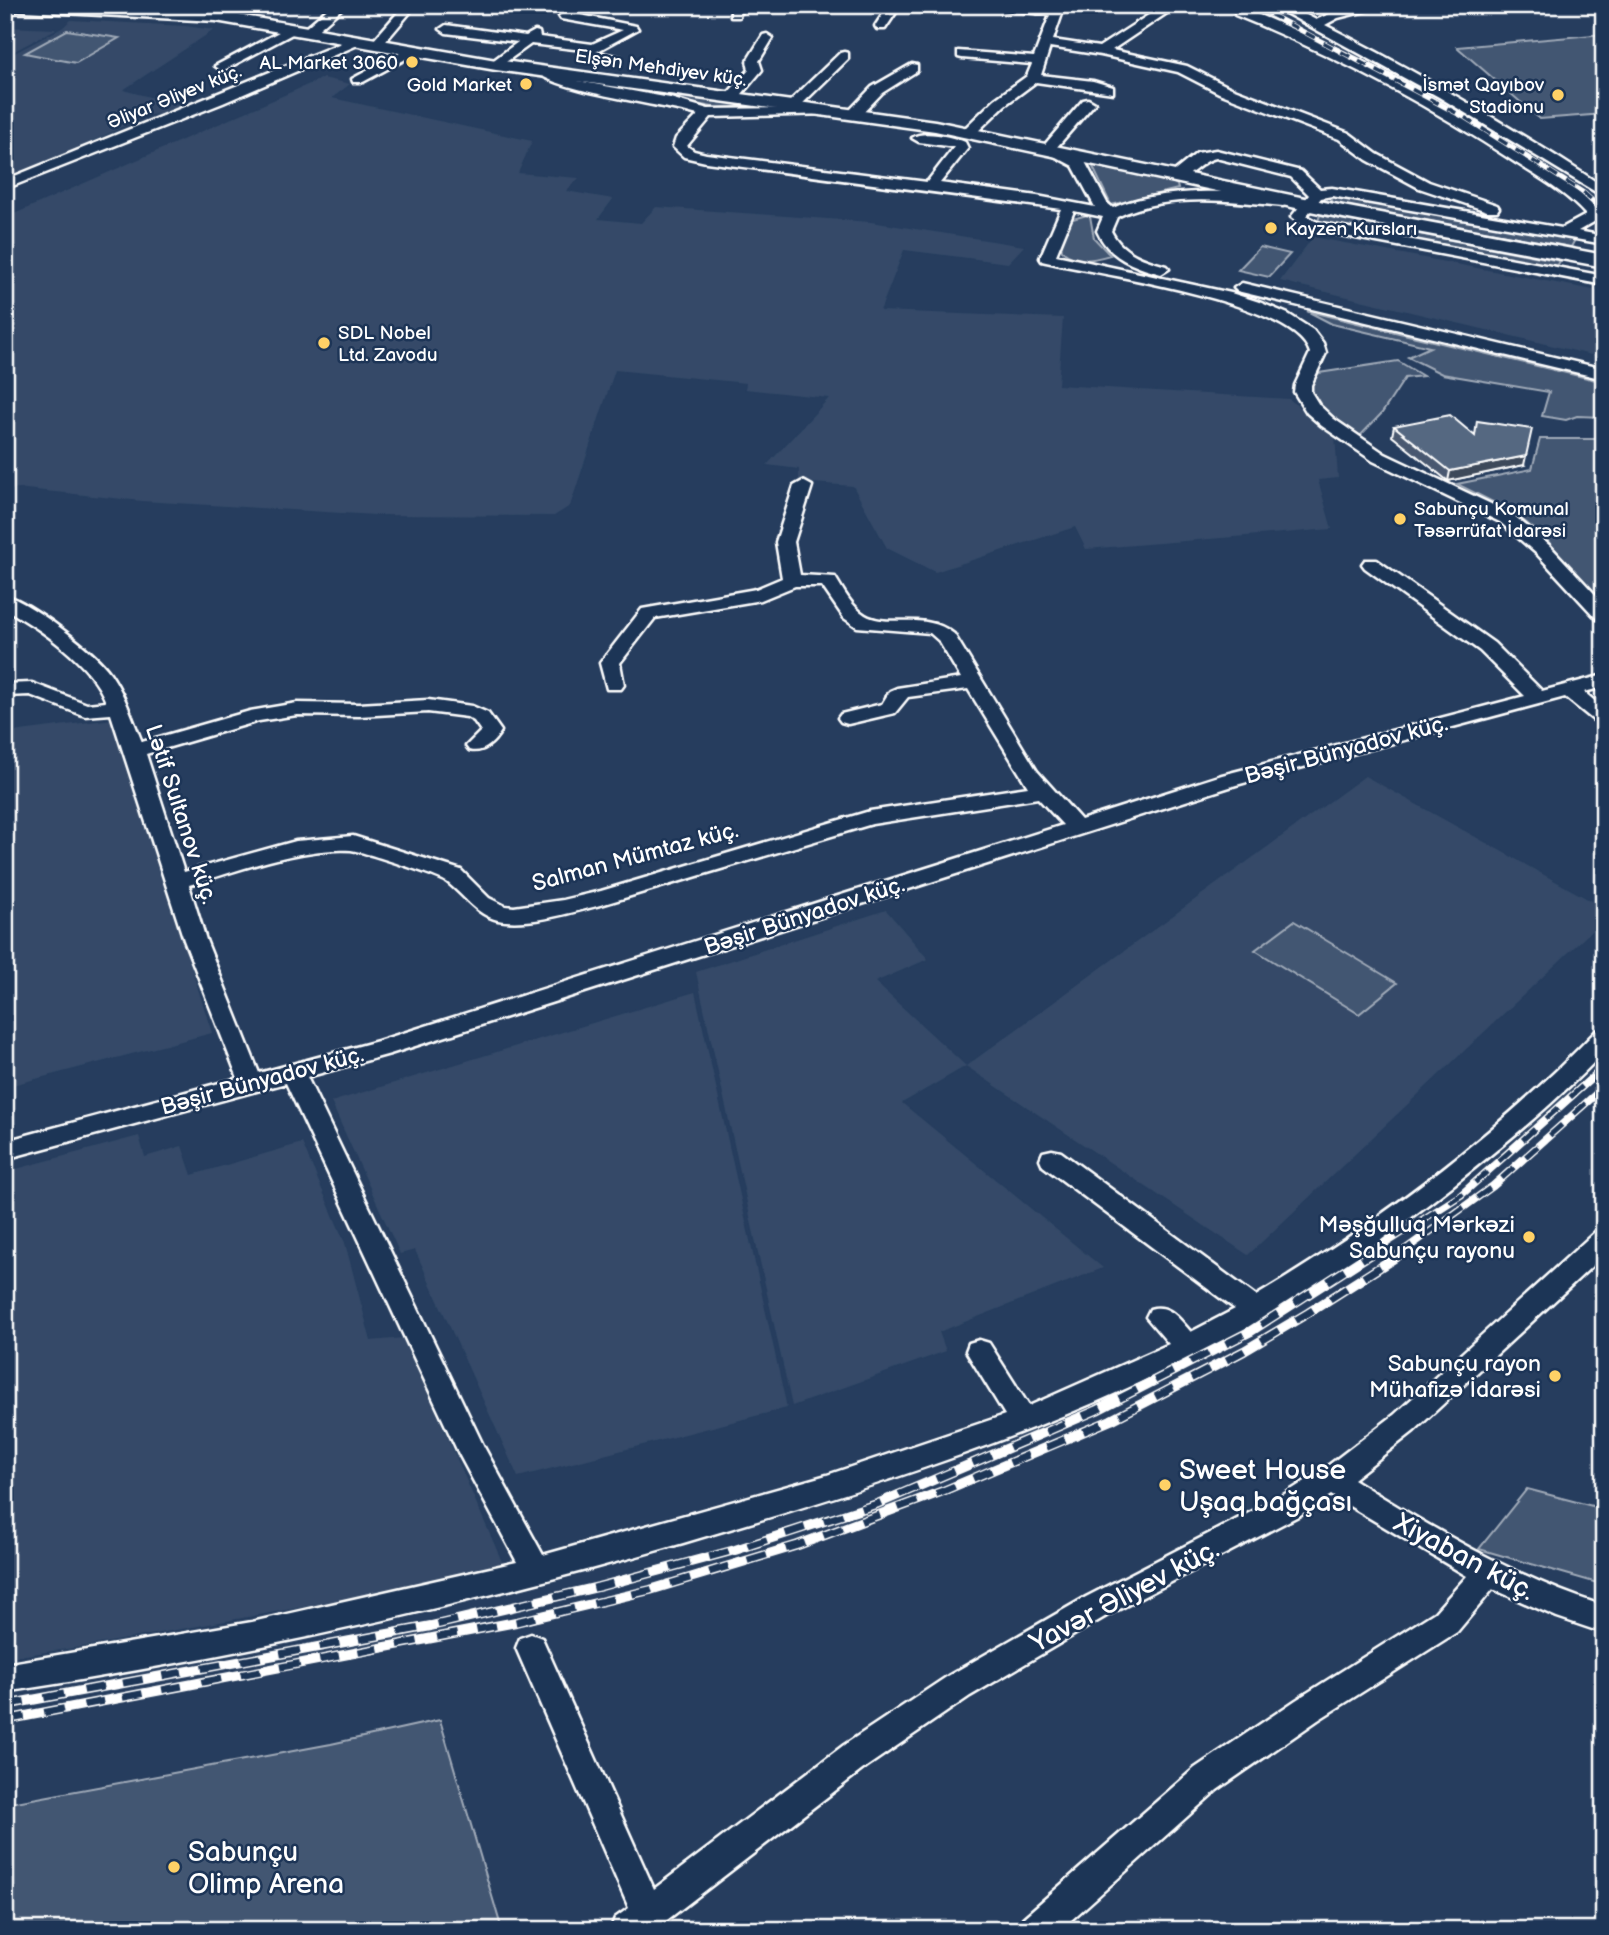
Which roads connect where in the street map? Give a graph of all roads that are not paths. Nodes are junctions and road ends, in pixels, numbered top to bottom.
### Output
1 (5, 5) edge
2 (340, 5) edge
3 (405, 5) edge
4 (552, 5) edge
5 (591, 5) edge
6 (895, 5) edge
7 (999, 5) edge
8 (1173, 5) edge
9 (1277, 5) edge
10 (1383, 5) edge
11 (1239, 12) dead end
12 (570, 14) junction
13 (1315, 25) junction
14 (881, 26) dead end
15 (446, 29) dead end
16 (300, 30) junction
17 (767, 38) dead end
18 (530, 39) junction
19 (356, 41) junction
20 (1046, 43) junction
21 (377, 44) junction
22 (593, 48) junction
23 (411, 51) junction
24 (1101, 51) junction
25 (962, 54) dead end
26 (844, 56) dead end
27 (617, 60) dead end
28 (1040, 61) junction
29 (496, 65) junction
30 (221, 66) dead end
31 (912, 68) dead end
32 (541, 71) junction
33 (1032, 78) junction
34 (358, 79) dead end
35 (1108, 90) dead end
36 (732, 97) junction
37 (1087, 103) dead end
38 (793, 106) junction
39 (831, 111) junction
40 (707, 113) junction
41 (854, 114) junction
42 (968, 132) junction
43 (919, 138) dead end
44 (1048, 149) junction
45 (1176, 177) junction
46 (1342, 179) dead end
47 (5, 185) edge
48 (929, 188) junction
49 (1604, 193) edge
50 (1319, 197) junction
51 (1069, 206) junction
52 (1111, 214) junction
53 (1521, 225) junction
54 (1566, 232) junction
55 (1604, 240) edge
56 (1604, 261) edge
57 (1604, 281) edge
58 (1604, 374) edge
59 (803, 486) dead end
60 (1371, 564) dead end
61 (792, 580) junction
62 (5, 601) edge
63 (1604, 615) edge
64 (974, 681) junction
65 (1604, 681) edge
66 (614, 685) dead end
67 (5, 690) edge
68 (1570, 691) junction
69 (1539, 699) junction
70 (119, 707) junction
71 (848, 718) dead end
72 (1604, 719) edge
73 (476, 746) dead end
74 (135, 751) junction
75 (1041, 790) junction
76 (1077, 828) junction
77 (176, 882) junction
78 (1604, 1037) edge
79 (293, 1073) junction
80 (252, 1084) junction
81 (5, 1150) edge
82 (1052, 1159) dead end
83 (1604, 1240) edge
84 (1254, 1309) junction
85 (1159, 1317) dead end
86 (1187, 1345) junction
87 (979, 1351) dead end
88 (1023, 1420) junction
89 (1331, 1480) junction
90 (537, 1572) junction
91 (1488, 1573) junction
92 (1604, 1620) edge
93 (531, 1648) dead end
94 (5, 1678) edge
95 (638, 1921) edge
96 (1035, 1930) edge

1 - 16 main road, Elşən Mehdiyev küç.
2 - 16 street
3 - 21 street
4 - 12 street
5 - 12 street
6 - 14 street
7 - 20 street
8 - 24 street
9 - 13 street
10 - 13 street
11 - 54 street
12 - 18 street
12 - 22 street
13 - 49 street
15 - 18 street
16 - 19 main road, Elşən Mehdiyev küç.
16 - 30 street
17 - 36 street
18 - 22 street
18 - 29 street
19 - 21 main road, Elşən Mehdiyev küç.
19 - 47 street, Əliyar Əliyev küç.
20 - 24 street
20 - 28 street
21 - 23 main road, Elşən Mehdiyev küç.
22 - 27 street
23 - 29 main road, Elşən Mehdiyev küç.
23 - 34 street
24 - 53 street
25 - 28 street
26 - 38 street
28 - 33 street
29 - 32 main road, Elşən Mehdiyev küç.
31 - 41 street
32 - 36 main road, Elşən Mehdiyev küç.
32 - 40 street
33 - 35 street
33 - 42 street
36 - 38 main road, Elşən Mehdiyev küç.
37 - 44 street
38 - 39 main road, Elşən Mehdiyev küç.
39 - 40 street
39 - 41 main road, Elşən Mehdiyev küç.
40 - 48 street
41 - 42 main road, Elşən Mehdiyev küç.
42 - 44 main road, Elşən Mehdiyev küç.
43 - 48 street
44 - 45 main road, Elşən Mehdiyev küç.
44 - 52 street
45 - 50 main road, Elşən Mehdiyev küç.
45 - 50 street
46 - 50 street
48 - 51 street
50 - 52 street
50 - 53 street
50 - 56 main road, Elşən Mehdiyev küç.
50 - 57 street
51 - 52 street
51 - 63 street
52 - 58 street
53 - 54 street
54 - 55 street
59 - 61 street
60 - 69 street
61 - 64 street
61 - 66 street
62 - 70 street, Lətif Sultanov küç.
64 - 71 street
64 - 75 street
65 - 68 street, Bəşir Bünyadov küç.
67 - 70 street
68 - 69 street, Bəşir Bünyadov küç.
68 - 72 street
69 - 76 street, Bəşir Bünyadov küç.
70 - 74 street, Lətif Sultanov küç.
73 - 74 street
74 - 77 street, Lətif Sultanov küç.
75 - 76 street
75 - 77 street, Salman Mümtaz küç.
76 - 79 street, Bəşir Bünyadov küç.
77 - 80 street, Lətif Sultanov küç.
78 - 84 street
79 - 80 street, Bəşir Bünyadov küç.
79 - 90 street
80 - 81 street, Bəşir Bünyadov küç.
82 - 84 street
83 - 89 street, Yavər Əliyev küç.
84 - 86 street
85 - 86 street
86 - 88 street
87 - 88 street
88 - 90 street
89 - 91 street, Xiyaban küç.
89 - 95 street, Yavər Əliyev küç.
90 - 94 street
91 - 92 street, Xiyaban küç.
91 - 96 street
93 - 95 street

